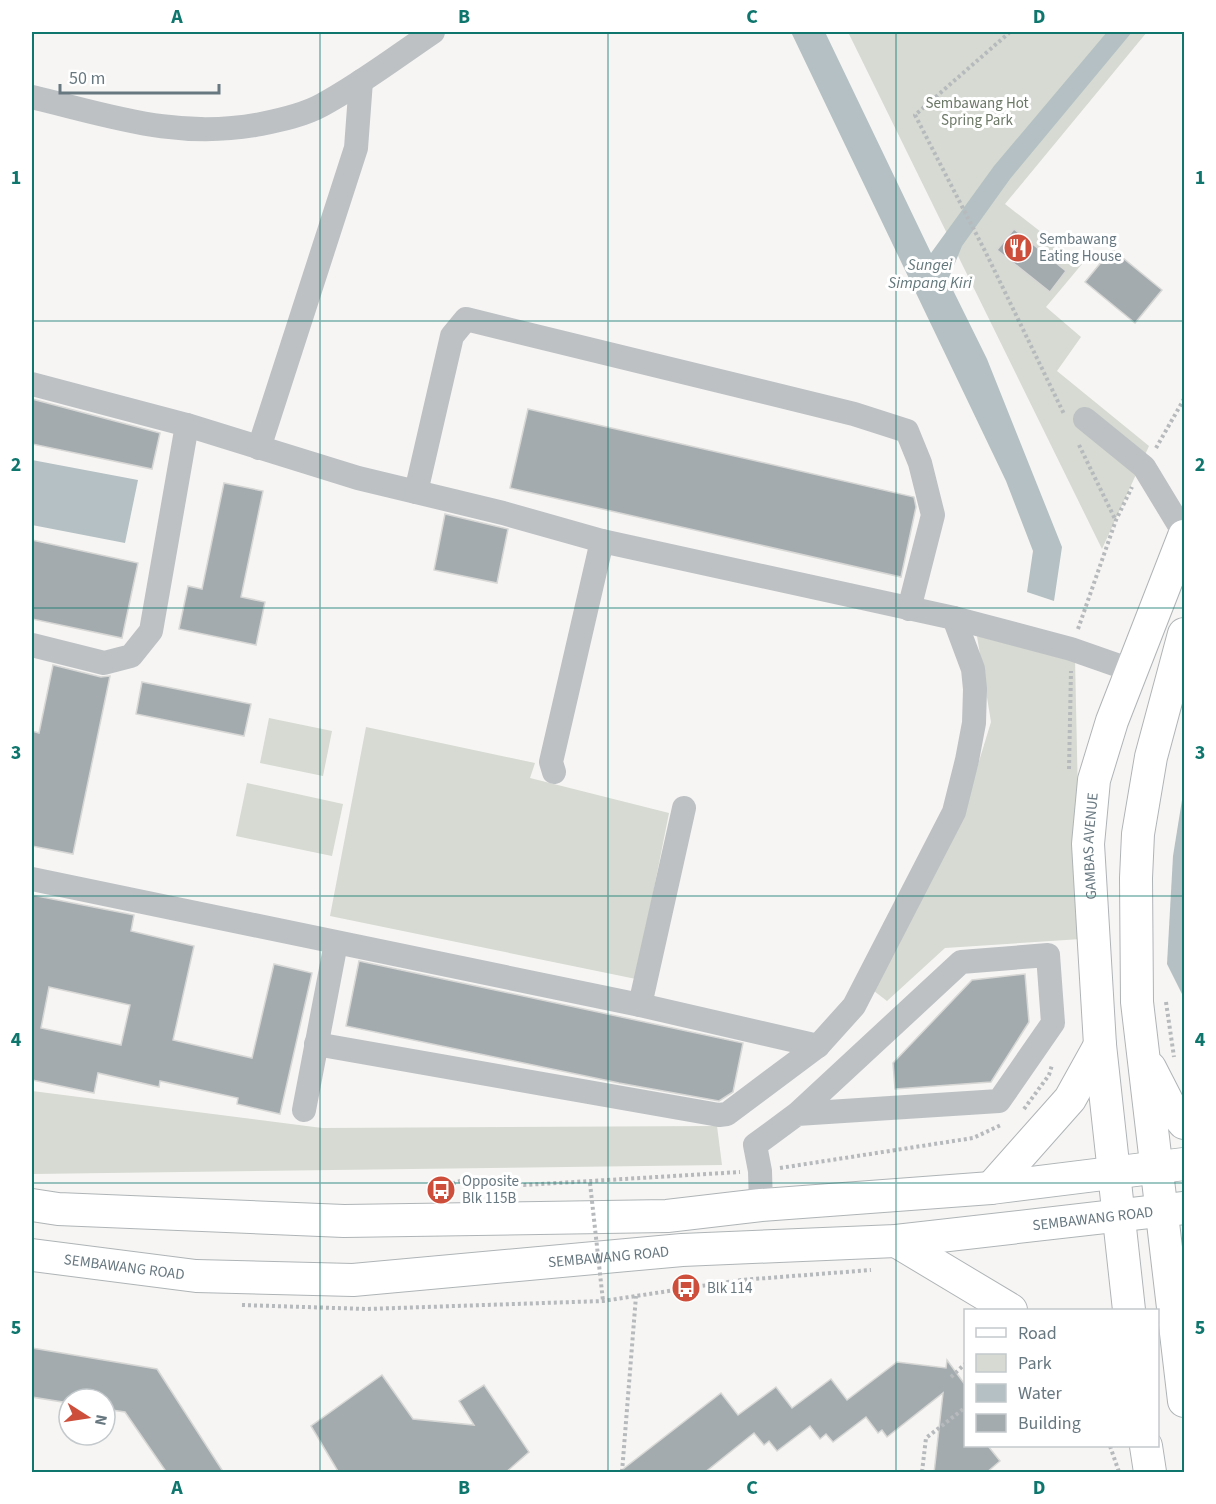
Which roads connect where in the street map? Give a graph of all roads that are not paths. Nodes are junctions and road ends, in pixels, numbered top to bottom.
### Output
1 (433, 32) edge
2 (361, 81) junction
3 (32, 97) edge
4 (32, 384) edge
5 (187, 425) junction
6 (1076, 426) road end
7 (259, 448) junction
8 (416, 492) junction
9 (1185, 535) edge
10 (602, 541) junction
11 (909, 609) junction
12 (954, 618) junction
13 (1185, 634) edge
14 (32, 645) edge
15 (1131, 670) junction
16 (554, 772) dead end
17 (684, 808) dead end
18 (32, 879) edge
19 (336, 943) junction
20 (640, 1005) junction
21 (316, 1044) junction
22 (1100, 1045) junction
23 (818, 1046) junction
24 (1142, 1051) junction
25 (304, 1110) dead end
26 (797, 1114) junction
27 (1185, 1123) edge
28 (1170, 1165) edge
29 (1113, 1172) junction
30 (991, 1188) junction
31 (32, 1205) edge
32 (761, 1205) junction
33 (1173, 1209) edge
34 (1119, 1216) junction
35 (896, 1240) junction
36 (32, 1255) edge
37 (1008, 1309) edge
38 (1129, 1309) edge
39 (1181, 1335) edge
40 (1185, 1401) edge
41 (1146, 1447) edge
42 (1150, 1473) edge

1 - 2 lane
2 - 3 lane
2 - 7 lane
4 - 5 lane
5 - 7 lane
5 - 14 lane
6 - 9 lane
7 - 8 lane
8 - 10 lane
8 - 11 lane
9 - 15 main road, GAMBAS AVENUE
10 - 11 lane
10 - 16 lane
11 - 12 lane
12 - 15 lane
12 - 23 lane
13 - 24 main road
15 - 22 main road, GAMBAS AVENUE
17 - 20 lane
18 - 19 lane
19 - 20 lane
19 - 21 lane
20 - 23 lane
21 - 23 lane
21 - 25 lane
22 - 29 main road, GAMBAS AVENUE
22 - 30 main road
24 - 27 main road
24 - 28 main road
26 - 26 lane
26 - 32 lane
28 - 29 main road
28 - 33 main road
29 - 30 main road
29 - 34 main road, GAMBAS AVENUE
30 - 32 main road
31 - 32 main road
33 - 34 main road, SEMBAWANG ROAD
33 - 39 main road
34 - 35 main road, SEMBAWANG ROAD
34 - 38 main road, GAMBAS AVENUE
35 - 36 main road, SEMBAWANG ROAD
35 - 37 main road
39 - 40 main road
41 - 42 main road

